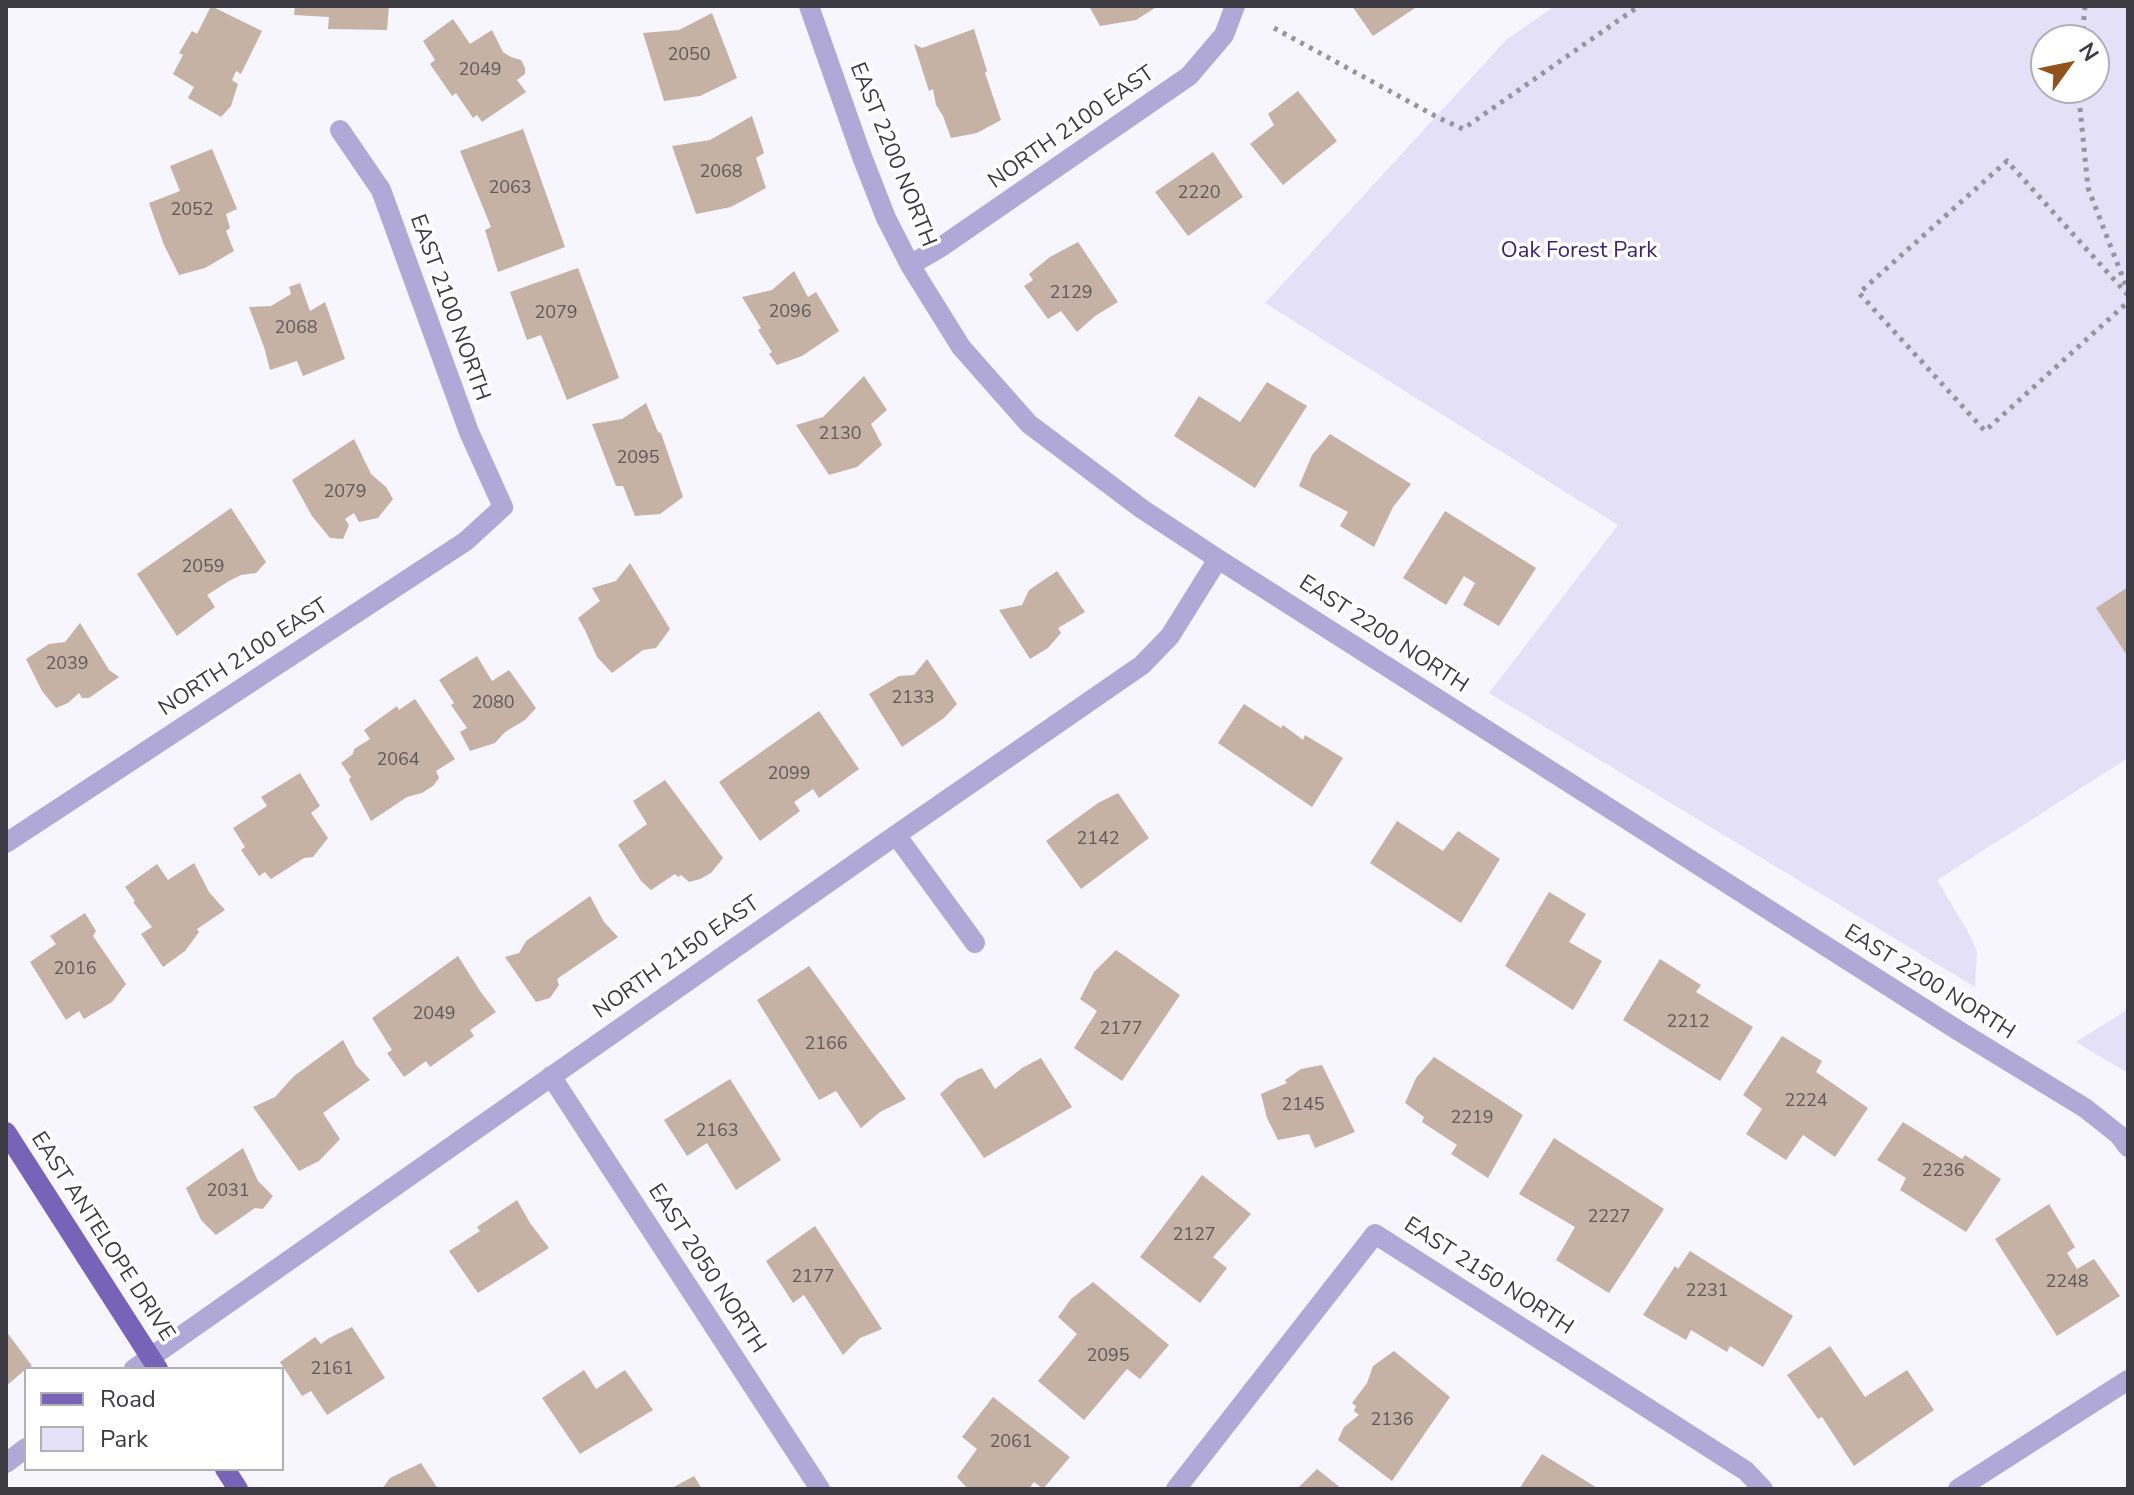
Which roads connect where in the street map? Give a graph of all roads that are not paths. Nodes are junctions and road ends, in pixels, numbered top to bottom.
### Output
1 (809, 6) edge
2 (1235, 6) edge
3 (340, 130) dead end
4 (910, 265) junction
5 (503, 507) joint
6 (1218, 559) junction
7 (896, 835) junction
8 (6, 843) edge
9 (975, 943) dead end
10 (551, 1076) junction
11 (6, 1132) edge
12 (2123, 1141) edge
13 (148, 1365) edge
14 (2128, 1380) edge
15 (24, 1450) edge
16 (6, 1463) edge
17 (226, 1471) edge
18 (238, 1489) edge
19 (820, 1489) edge
20 (1176, 1489) edge
21 (1763, 1489) edge
22 (1958, 1489) edge

1 - 4 street, EAST 2200 NORTH
2 - 4 street, NORTH 2100 EAST
3 - 5 street, EAST 2100 NORTH
4 - 6 street, EAST 2200 NORTH
5 - 8 street, NORTH 2100 EAST
6 - 7 street, NORTH 2150 EAST
6 - 12 street, EAST 2200 NORTH
7 - 9 street
7 - 10 street, NORTH 2150 EAST
10 - 13 street, NORTH 2150 EAST
10 - 19 street, EAST 2050 NORTH
11 - 13 main road, EAST ANTELOPE DRIVE
14 - 22 street
15 - 16 street
17 - 18 main road
20 - 21 street, EAST 2150 NORTH

